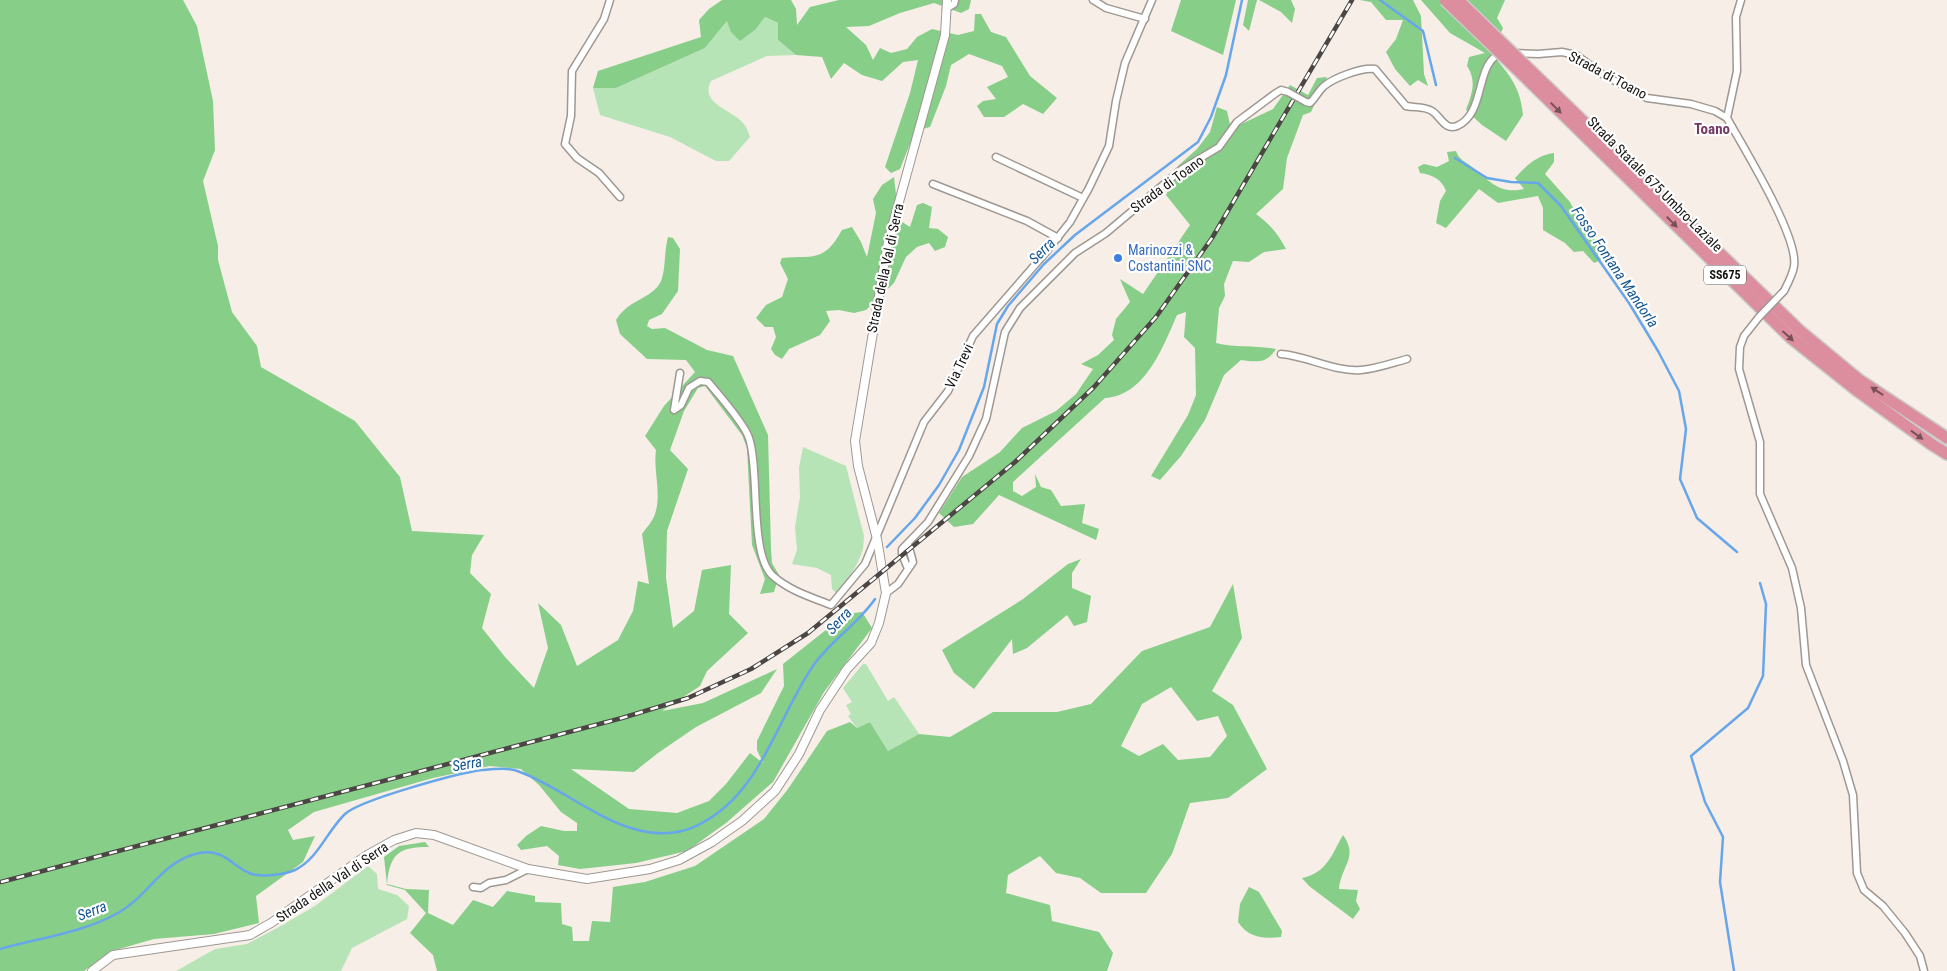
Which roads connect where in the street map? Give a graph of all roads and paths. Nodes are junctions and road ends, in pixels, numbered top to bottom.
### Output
1 (610, 0) edge
2 (946, 0) edge
3 (955, 0) edge
4 (1093, 0) edge
5 (1152, 0) edge
6 (1445, 0) edge
7 (1458, 0) edge
8 (1741, 0) edge
9 (946, 9) junction
10 (1145, 19) junction
11 (1526, 72) junction
12 (1727, 118) junction
13 (996, 157) dead end
14 (933, 184) dead end
15 (620, 196) dead end
16 (1083, 198) junction
17 (1058, 238) junction
18 (1281, 354) dead end
19 (1407, 360) dead end
20 (680, 373) dead end
21 (1947, 438) edge
22 (1947, 454) edge
23 (877, 539) junction
24 (886, 593) junction
25 (528, 869) junction
26 (474, 887) dead end
27 (92, 971) edge
28 (1924, 971) edge

1 - 15 street
2 - 9 street, Strada della Val di Serra
3 - 9 street
4 - 10 street
5 - 10 street, Via Trevi
6 - 11 highway, Strada Statale 675 Umbro-Laziale / SS675, bridge
7 - 11 highway, Strada Statale 675 Umbro-Laziale / SS675, bridge
8 - 12 street
9 - 23 street, Strada della Val di Serra
10 - 16 street, Via Trevi
21 -> 11 highway, Strada Statale 675 Umbro-Laziale / SS675
11 -> 22 highway, Strada Statale 675 Umbro-Laziale / SS675
12 - 24 street, Strada di Toano, bridge
12 - 28 street, bridge
13 - 16 street
14 - 17 street
16 - 17 street, Via Trevi
17 - 23 street, Via Trevi
18 - 19 street
20 - 23 street
23 - 24 street, Strada della Val di Serra
24 - 25 street, Strada della Val di Serra
25 - 26 street
25 - 27 street, Strada della Val di Serra

